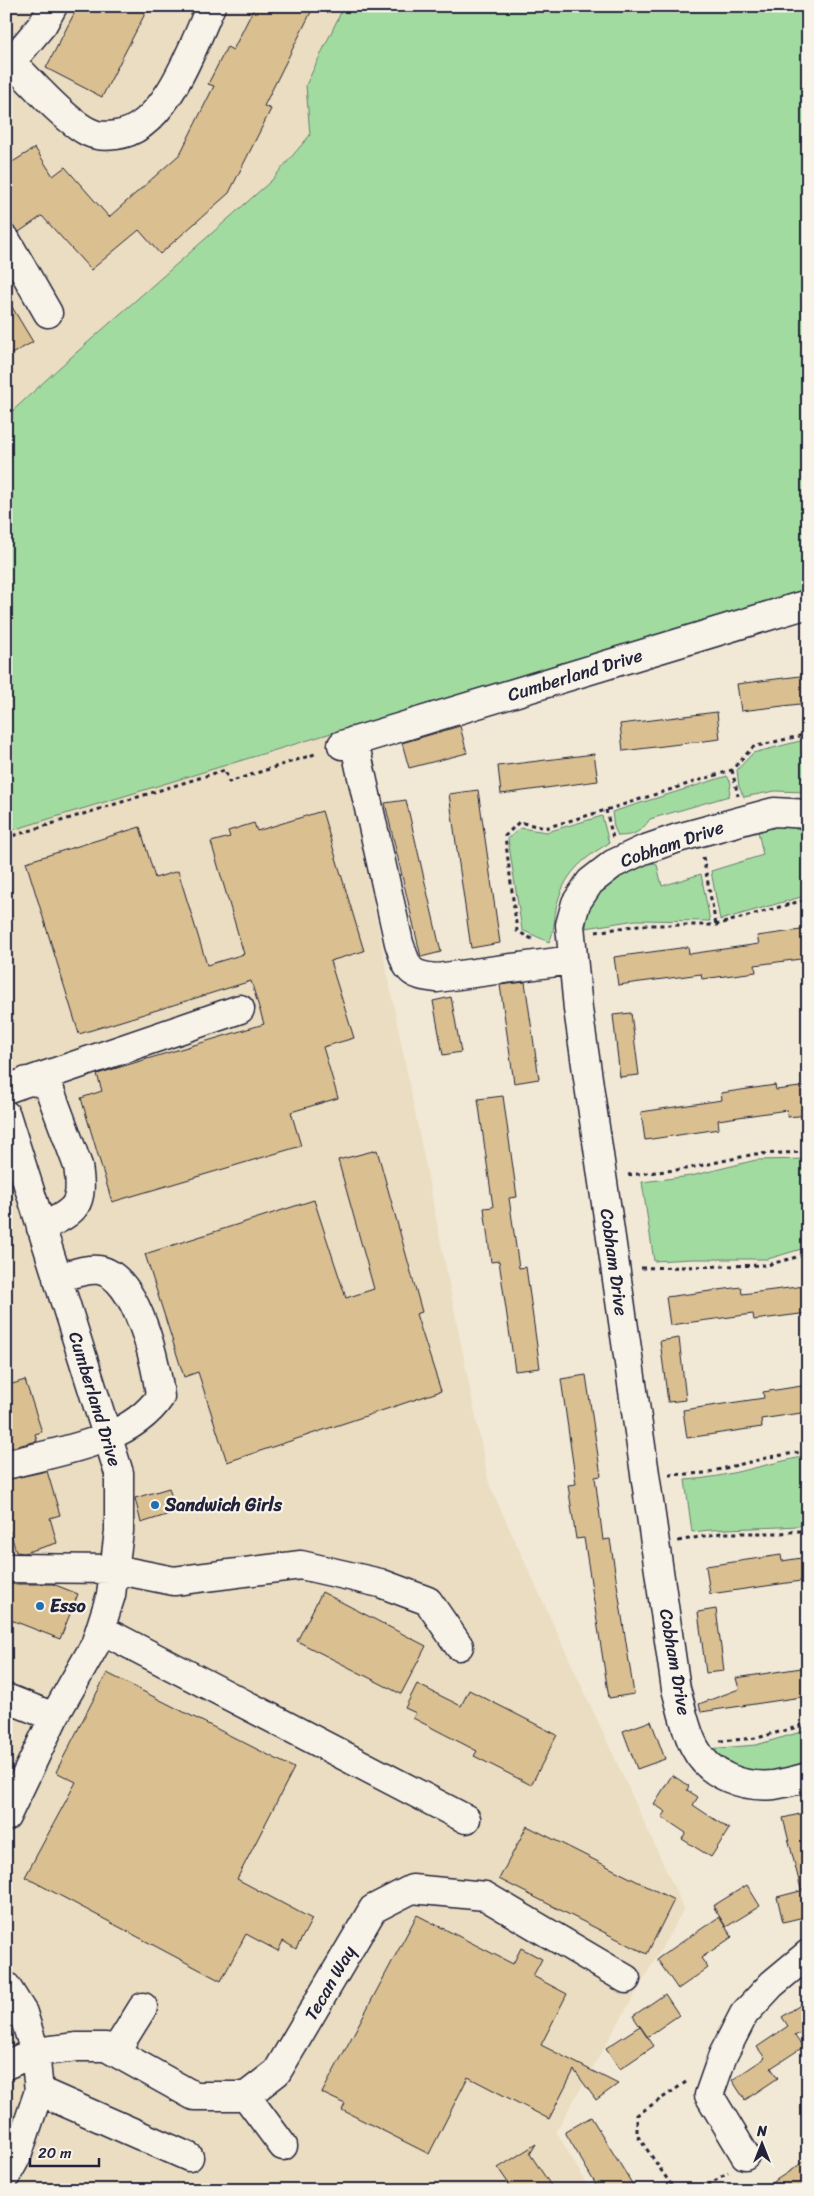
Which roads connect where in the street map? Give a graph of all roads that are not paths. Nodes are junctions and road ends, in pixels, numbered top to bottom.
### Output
1 (53, 6) edge
2 (211, 6) edge
3 (9, 65) edge
4 (6, 240) edge
5 (48, 313) dead end
6 (808, 604) edge
7 (808, 814) edge
8 (572, 948) junction
9 (240, 1009) dead end
10 (17, 1085) edge
11 (6, 1115) edge
12 (42, 1228) junction
13 (58, 1278) junction
14 (107, 1438) junction
15 (6, 1465) edge
16 (6, 1568) edge
17 (114, 1569) junction
18 (100, 1629) junction
19 (459, 1646) dead end
20 (6, 1698) edge
21 (54, 1717) junction
22 (808, 1778) edge
23 (6, 1817) edge
24 (466, 1819) dead end
25 (808, 1954) edge
26 (626, 1979) dead end
27 (6, 1986) edge
28 (143, 2007) dead end
29 (35, 2052) junction
30 (115, 2052) junction
31 (6, 2064) edge
32 (39, 2091) junction
33 (246, 2096) junction
34 (283, 2146) dead end
35 (745, 2156) road end
36 (188, 2157) dead end
37 (6, 2176) edge

1 - 3 street
2 - 3 street
4 - 5 street
6 - 8 street, Cumberland Drive
7 - 8 street, Cobham Drive
8 - 22 street, Cobham Drive
9 - 10 street
10 - 12 street
11 - 12 street, Cumberland Drive
12 - 13 street, Cumberland Drive
13 - 14 street, Cumberland Drive
13 - 14 street
14 - 15 street
14 - 17 street, Cumberland Drive
16 - 17 street
17 - 18 street, Cumberland Drive
17 - 19 street
18 - 21 street, Cumberland Drive
18 - 24 street
20 - 21 street
21 - 23 street, Cumberland Drive
25 - 35 street
26 - 33 street, Tecan Way
27 - 29 street
28 - 30 street
29 - 30 street
29 - 31 street
29 - 32 street
30 - 33 street
32 - 36 street
32 - 37 street
33 - 34 street

